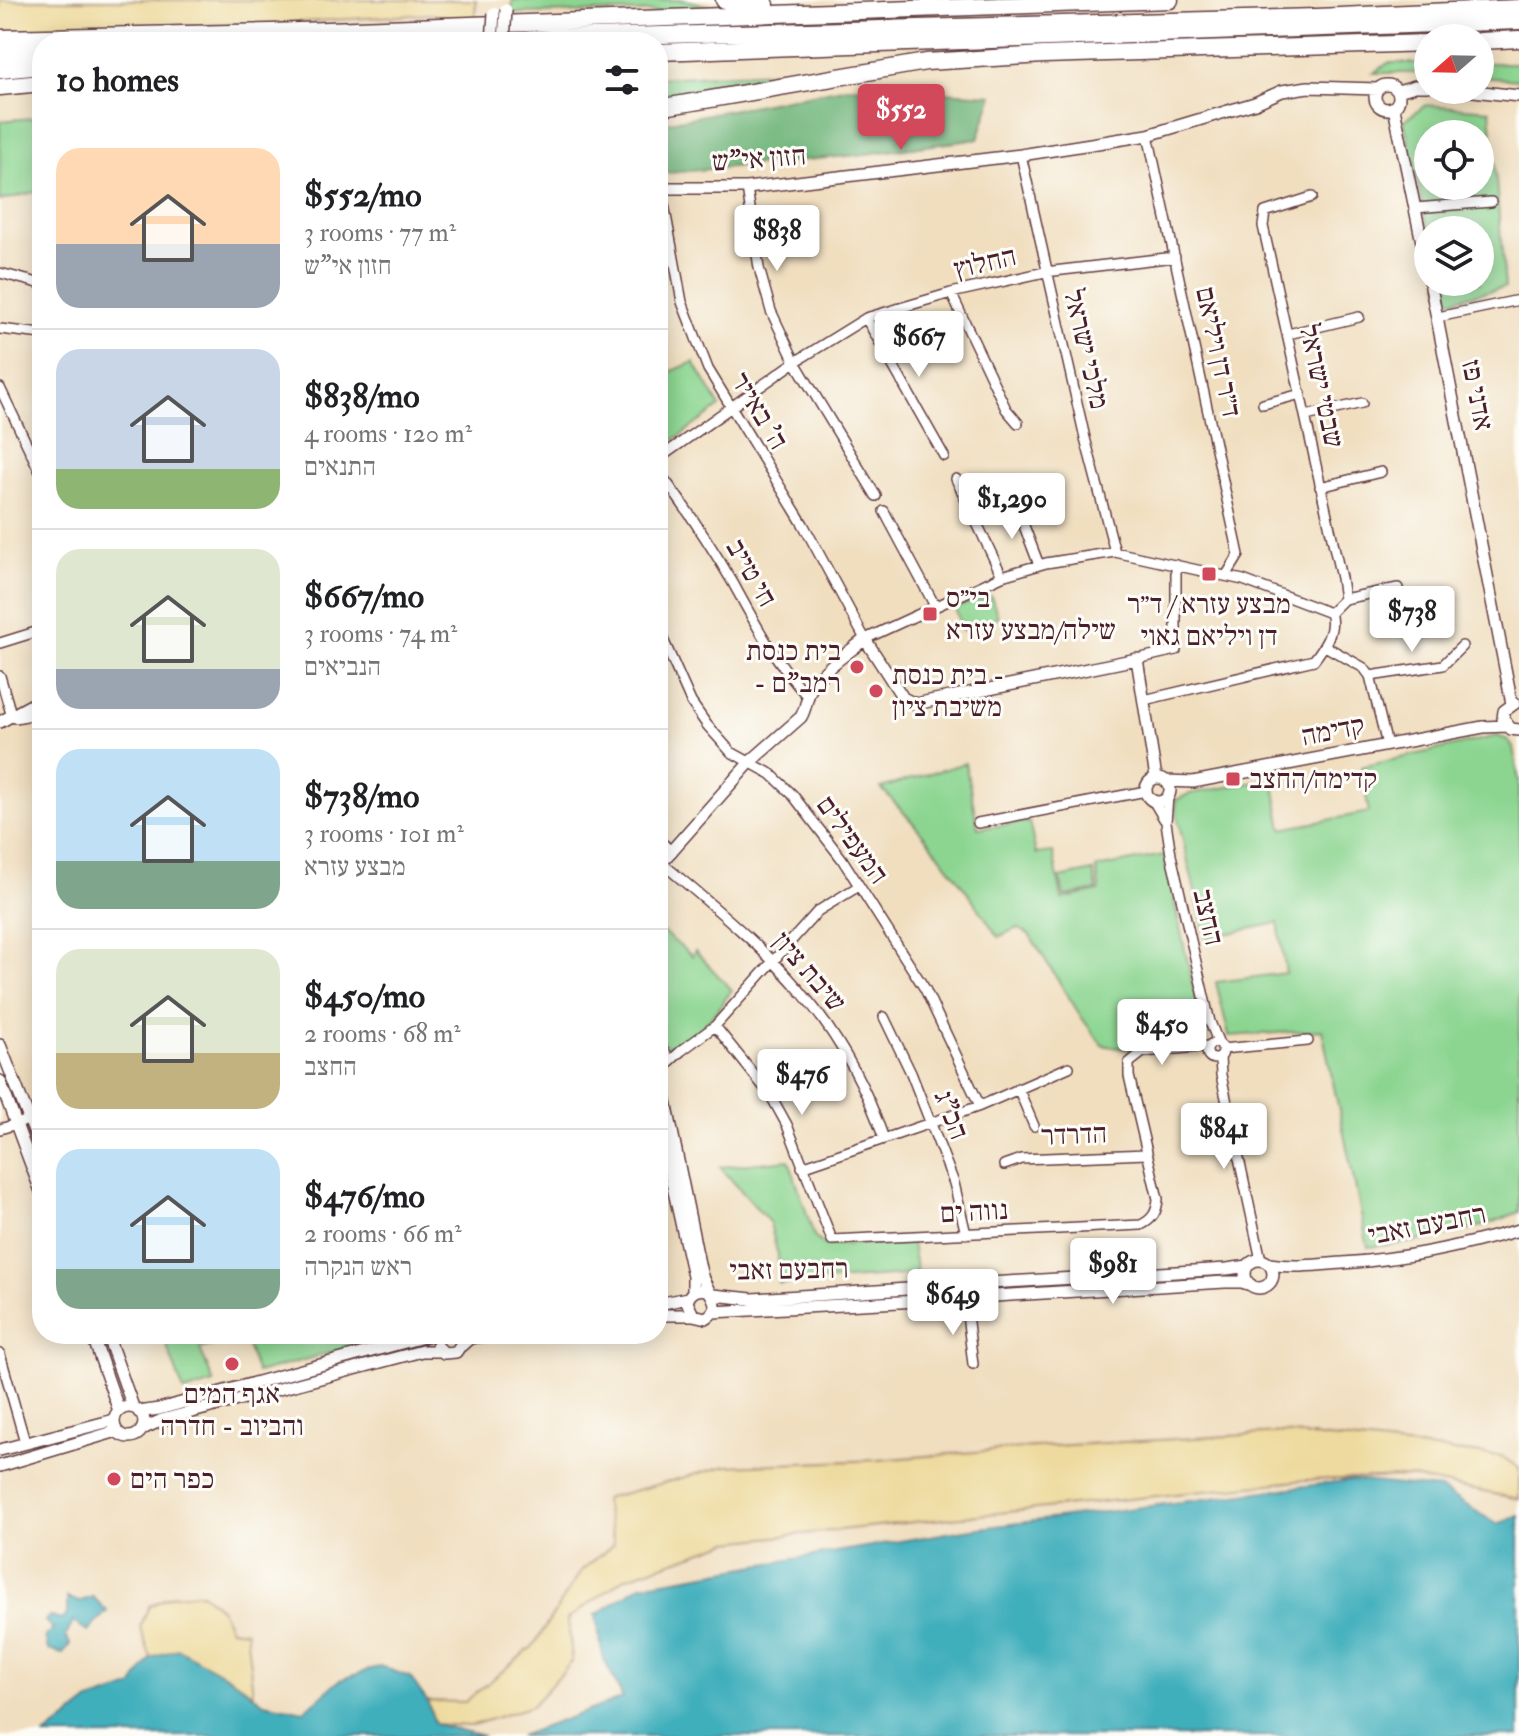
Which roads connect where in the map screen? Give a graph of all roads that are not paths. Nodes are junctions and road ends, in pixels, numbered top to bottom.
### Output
1 (724, 0) edge
2 (1170, 0) edge
3 (500, 6) edge
4 (1519, 8) edge
5 (875, 10) junction
6 (1519, 21) edge
7 (271, 32) edge
8 (494, 32) edge
9 (503, 32) edge
10 (668, 35) edge
11 (32, 37) edge
12 (0, 38) edge
13 (1494, 42) edge
14 (1519, 42) edge
15 (1414, 43) edge
16 (32, 51) edge
17 (668, 52) edge
18 (0, 54) edge
19 (32, 67) edge
20 (0, 70) edge
21 (32, 84) edge
22 (1414, 86) edge
23 (0, 87) edge
24 (1378, 89) junction
25 (1398, 91) junction
26 (1494, 93) edge
27 (1519, 96) edge
28 (668, 106) edge
29 (1394, 108) junction
30 (1148, 135) junction
31 (1021, 155) junction
32 (668, 188) edge
33 (747, 188) junction
34 (1312, 197) dead end
35 (1491, 202) dead end
36 (1415, 208) junction
37 (1417, 216) edge
38 (668, 229) edge
39 (1175, 257) junction
40 (1045, 272) junction
41 (0, 273) edge
42 (32, 281) edge
43 (951, 293) junction
44 (1433, 296) edge
45 (1519, 300) edge
46 (1359, 317) dead end
47 (1438, 317) junction
48 (866, 318) junction
49 (0, 329) edge
50 (32, 333) edge
51 (1288, 334) junction
52 (795, 362) junction
53 (0, 388) edge
54 (1301, 394) junction
55 (1362, 403) dead end
56 (1263, 404) dead end
57 (730, 408) junction
58 (1306, 416) junction
59 (1018, 423) dead end
60 (668, 452) edge
61 (32, 455) edge
62 (944, 456) dead end
63 (1381, 472) dead end
64 (956, 479) dead end
65 (668, 483) edge
66 (1320, 487) junction
67 (876, 496) dead end
68 (1016, 505) dead end
69 (884, 511) dead end
70 (1115, 552) junction
71 (1039, 565) junction
72 (1176, 565) junction
73 (1002, 576) junction
74 (1226, 576) junction
75 (1398, 588) dead end
76 (1344, 599) junction
77 (935, 606) junction
78 (1330, 613) junction
79 (32, 633) edge
80 (865, 639) junction
81 (0, 643) edge
82 (1325, 646) junction
83 (1462, 646) dead end
84 (668, 650) edge
85 (1137, 659) junction
86 (0, 676) edge
87 (1370, 676) junction
88 (807, 696) junction
89 (1144, 700) junction
90 (1515, 704) edge
91 (32, 705) edge
92 (32, 714) edge
93 (6, 719) edge
94 (1510, 724) edge
95 (1387, 745) junction
96 (751, 761) junction
97 (1166, 787) junction
98 (1146, 791) junction
99 (1154, 802) junction
100 (1166, 822) junction
101 (978, 823) dead end
102 (668, 848) edge
103 (672, 852) junction
104 (668, 856) edge
105 (668, 871) edge
106 (859, 886) junction
107 (775, 960) junction
108 (884, 1017) dead end
109 (715, 1026) junction
110 (1308, 1041) dead end
111 (0, 1045) edge
112 (1214, 1050) junction
113 (668, 1056) edge
114 (1069, 1067) dead end
115 (0, 1081) edge
116 (1018, 1088) junction
117 (980, 1106) junction
118 (32, 1109) edge
119 (668, 1113) edge
120 (32, 1118) edge
121 (17, 1123) junction
122 (931, 1124) junction
123 (1034, 1126) dead end
124 (0, 1129) edge
125 (884, 1139) junction
126 (1147, 1154) junction
127 (668, 1163) edge
128 (1004, 1165) dead end
129 (32, 1166) edge
130 (802, 1167) junction
131 (1519, 1230) edge
132 (966, 1234) junction
133 (1265, 1262) junction
134 (1248, 1266) junction
135 (1295, 1267) junction
136 (1270, 1282) junction
137 (966, 1284) junction
138 (1251, 1285) junction
139 (711, 1293) junction
140 (690, 1295) junction
141 (668, 1301) edge
142 (967, 1304) junction
143 (713, 1312) junction
144 (668, 1315) edge
145 (693, 1315) junction
146 (95, 1344) edge
147 (111, 1344) edge
148 (399, 1344) edge
149 (436, 1344) edge
150 (458, 1344) edge
151 (441, 1351) junction
152 (0, 1354) edge
153 (973, 1364) dead end
154 (136, 1410) junction
155 (117, 1420) junction
156 (142, 1429) junction
157 (25, 1442) junction
158 (0, 1450) edge
159 (0, 1466) edge

1 - 5 highway
2 - 5 highway
3 - 8 street, bridge
3 - 9 street, bridge
4 - 10 highway
5 - 7 highway
6 - 17 highway
11 - 12 highway
13 - 14 highway
15 - 28 highway
16 - 18 highway
19 - 20 highway
21 - 23 highway
22 - 25 street
24 - 25 street
24 - 29 street
24 - 30 street, חזון אי"ש
25 - 29 street
26 - 27 street
29 - 36 street
30 - 31 street, חזון אי"ש
30 - 39 street, ד״ר דן ויליאם
31 - 33 street, חזון אי"ש
31 - 40 street, מלכי ישראל
32 - 33 street, חזון אי"ש
33 - 52 street
34 - 51 street, שבטי ישראל
35 - 36 street
36 - 37 street
38 - 57 street, ה' באייר
39 - 40 street, החלוץ
39 - 74 street, ד״ר דן ויליאם
40 - 43 street, החלוץ
40 - 70 street, מלכי ישראל
41 - 42 street
43 - 48 street, החלוץ
43 - 59 street
44 - 47 street, אדני פז
45 - 47 street
46 - 51 street
47 - 90 street, אדני פז
48 - 52 street, החלוץ
48 - 62 street
49 - 50 street
51 - 54 street, שבטי ישראל
52 - 57 street, החלוץ
52 - 67 street
53 - 61 street
54 - 56 street
54 - 58 street, שבטי ישראל
55 - 58 street
57 - 60 street, החלוץ
57 - 80 street, ה' באייר
58 - 66 street, שבטי ישראל
63 - 66 street
64 - 73 street
65 - 88 street, חי טייב
66 - 76 street, שבטי ישראל
68 - 71 street
69 - 77 street
70 - 71 street
70 - 72 street
71 - 73 street
72 - 74 street
72 - 85 street
73 - 77 street
74 - 78 street
75 - 76 street
76 - 78 street
77 - 80 street
78 - 82 street
79 - 81 street
80 - 85 street
80 - 88 street
82 - 87 street
82 - 89 street
83 - 87 street
84 - 96 street, המעפילים
85 - 89 street
86 - 93 street
87 - 95 street
88 - 96 street
89 - 97 street
90 - 94 street
91 - 93 street
92 - 93 street
94 - 95 street, קדימה
95 - 97 street, קדימה
96 - 103 street
96 - 106 street, המעפילים
97 - 98 street
97 - 99 street
97 - 100 street, החצב
98 - 99 street
98 - 101 street
99 - 100 street, החצב
100 - 112 street, החצב
102 - 103 street
103 - 104 street
105 - 107 street, שיבת ציון
106 - 107 street
106 - 117 street, המעפילים
107 - 109 street
107 - 125 street, שיבת ציון
108 - 122 street, הכ"ג
109 - 113 street
109 - 130 street
110 - 112 street
111 - 118 street
112 - 126 street
112 - 133 street, החצב
114 - 116 street
115 - 121 street
116 - 117 street
116 - 123 street
117 - 122 street
119 - 139 street
120 - 121 street
121 - 124 street
121 - 129 street
122 - 125 street
122 - 132 street, הכ"ג
125 - 130 street
126 - 128 street, הדרדר
126 - 132 street, נווה ים
127 - 140 street
130 - 132 street, נווה ים
131 - 135 street, רחבעם זאבי
133 - 134 street
133 - 135 street, רחבעם זאבי
133 - 136 street
134 - 137 street, רחבעם זאבי
134 - 138 street
135 - 136 street, רחבעם זאבי
136 - 138 street
137 - 139 street, רחבעם זאבי
137 - 142 street
137 - 142 street
138 - 142 street, רחבעם זאבי
139 - 140 street
139 - 143 street
140 - 141 street
140 - 145 street
142 - 143 street, רחבעם זאבי
142 - 153 street
143 - 145 street
144 - 145 street
146 - 155 street
147 - 154 street
148 - 154 street
149 - 151 street
150 - 151 street
151 - 156 street
152 - 157 street
154 - 155 street
154 - 156 street
155 - 156 street
155 - 157 street
155 - 159 street
157 - 158 street

